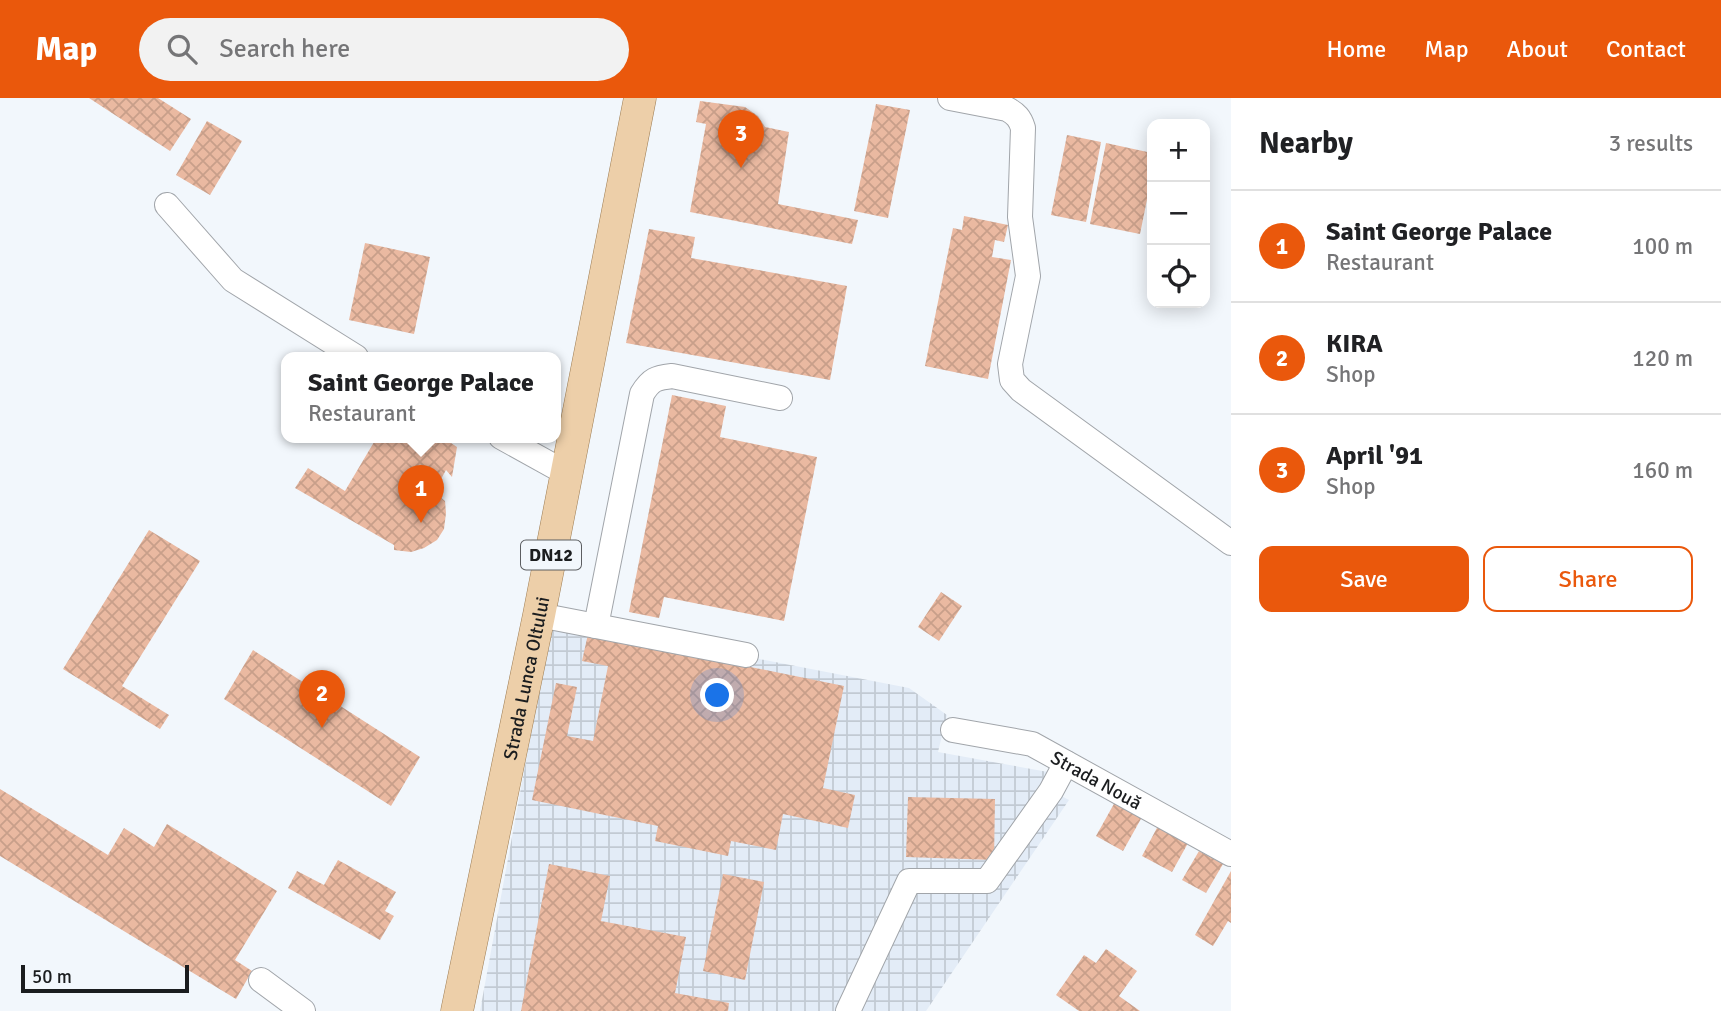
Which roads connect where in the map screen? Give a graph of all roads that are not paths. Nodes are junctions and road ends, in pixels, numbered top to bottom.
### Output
1 (640, 98) edge
2 (950, 98) edge
3 (167, 205) dead end
4 (348, 352) edge
5 (780, 398) dead end
6 (512, 443) edge
7 (566, 473) junction
8 (1231, 543) edge
9 (539, 615) junction
10 (596, 626) junction
11 (746, 655) dead end
12 (953, 730) dead end
13 (1066, 762) junction
14 (1231, 854) edge
15 (261, 980) dead end
16 (303, 1011) edge
17 (457, 1011) edge
18 (848, 1011) edge

1 - 7 main road, Strada Lunca Oltului / DN12
2 - 8 street
3 - 4 street
5 - 10 street
6 - 7 street
7 - 9 main road, Strada Lunca Oltului / DN12
9 - 10 street
9 - 17 main road, Strada Lunca Oltului / DN12
10 - 11 street
12 - 13 street, Strada Nouă
13 - 14 street, Strada Nouă
13 - 18 street
15 - 16 street

